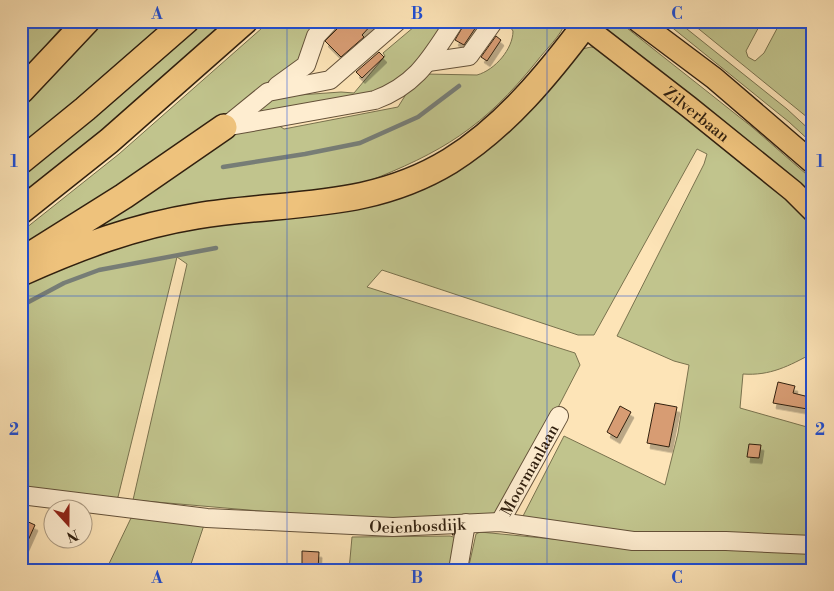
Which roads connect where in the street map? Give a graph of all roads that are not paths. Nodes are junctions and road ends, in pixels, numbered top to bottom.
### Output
1 (87, 21) edge
2 (186, 21) edge
3 (245, 21) edge
4 (330, 21) edge
5 (398, 21) edge
6 (455, 21) edge
7 (494, 21) edge
8 (638, 21) edge
9 (583, 23) edge
10 (428, 62) junction
11 (21, 91) edge
12 (268, 92) junction
13 (224, 127) junction
14 (21, 161) edge
15 (813, 163) edge
16 (21, 212) edge
17 (813, 212) edge
18 (21, 260) edge
19 (21, 273) edge
20 (559, 416) dead end
21 (21, 495) edge
22 (500, 522) junction
23 (466, 523) junction
24 (813, 545) edge
25 (458, 570) edge

1 - 11 highway
2 - 14 highway
3 - 16 highway
4 - 12 street
5 - 12 street
6 - 10 street
7 - 10 street
8 - 15 main road
9 - 17 main road, Zilverbaan
9 - 19 highway
10 - 13 street
12 - 13 street
13 - 18 highway
20 - 22 street, Moormanlaan
21 - 23 street, Oeienbosdijk
22 - 23 street, Oeienbosdijk
22 - 24 street, Oeienbosdijk
23 - 25 street

